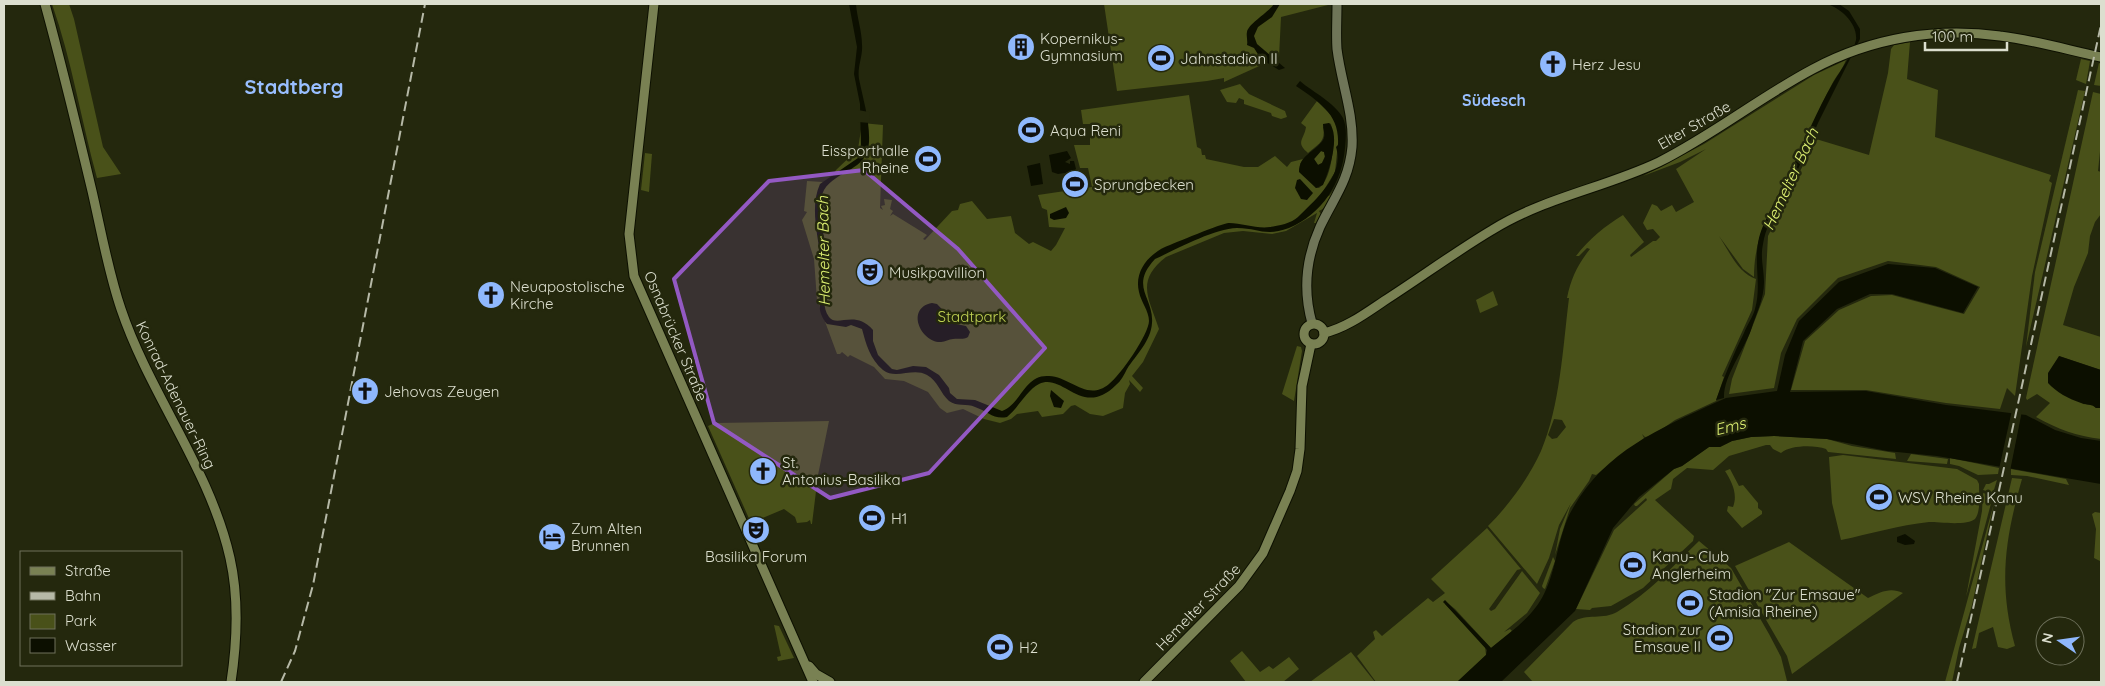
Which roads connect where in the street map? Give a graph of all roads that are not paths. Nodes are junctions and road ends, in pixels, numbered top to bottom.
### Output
1 (45, 4) edge
2 (654, 4) edge
3 (1337, 4) edge
4 (2101, 57) edge
5 (1312, 324) junction
6 (1324, 333) junction
7 (1312, 344) junction
8 (802, 658) junction
9 (231, 682) edge
10 (813, 682) edge
11 (830, 682) edge
12 (1144, 682) edge

1 - 9 main road, Konrad-Adenauer-Ring
2 - 8 main road, Osnabrücker Straße
3 - 5 street
4 - 6 main road, Elter Straße
5 - 6 main road
5 - 7 main road
6 - 7 main road
7 - 12 main road, Hemelter Straße
8 - 10 main road, Osnabrücker Straße
8 - 11 main road, Osnabrücker Straße

